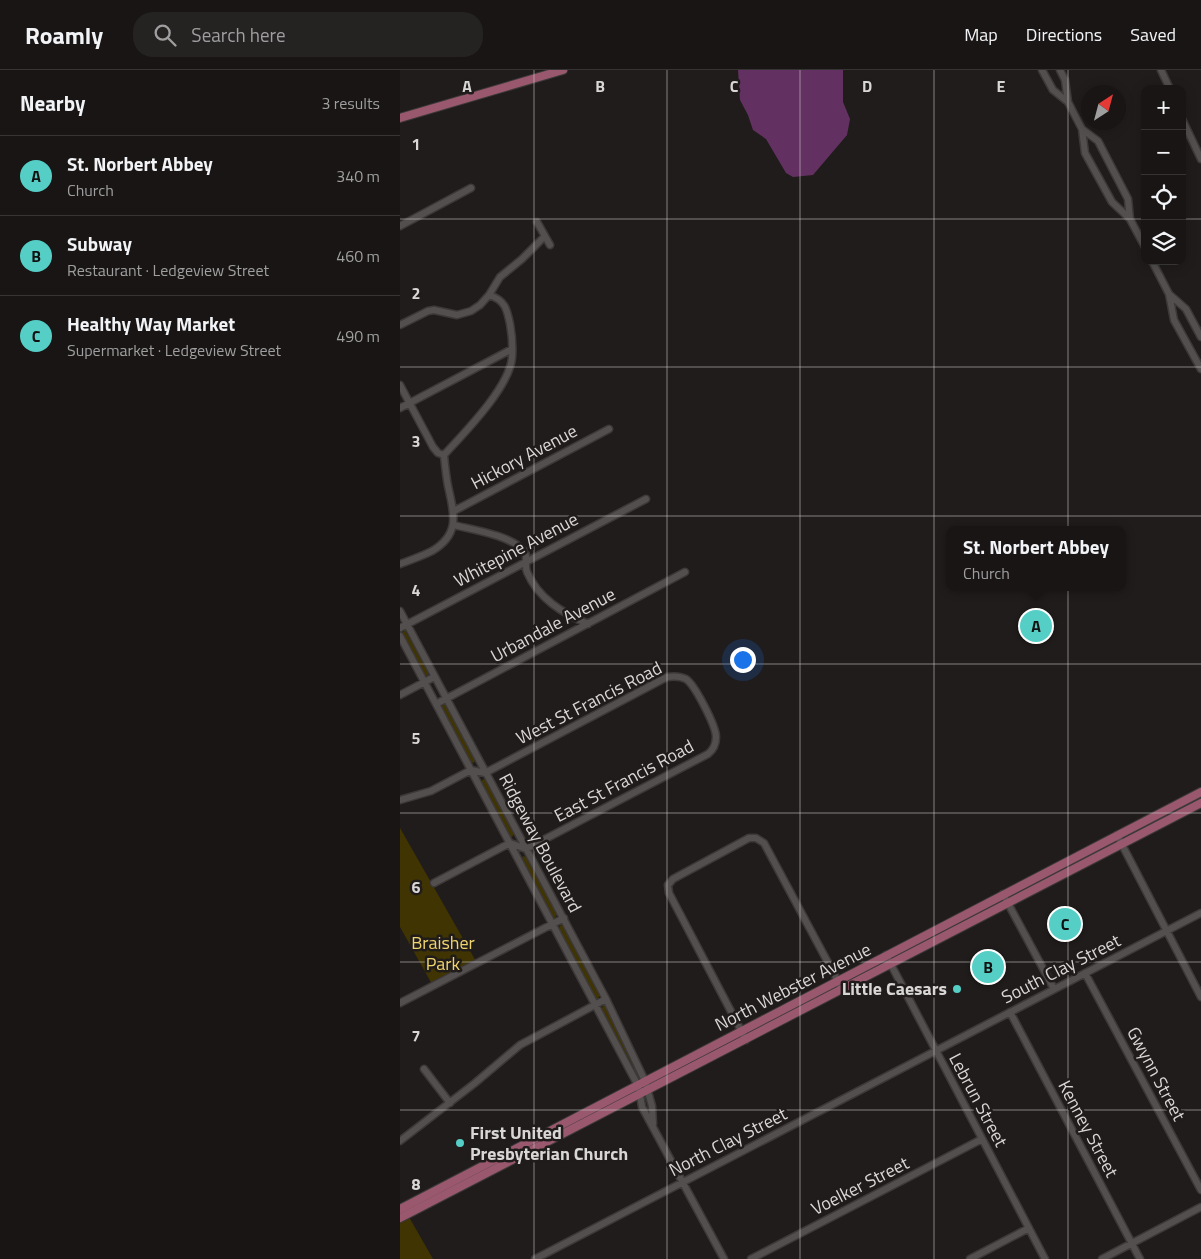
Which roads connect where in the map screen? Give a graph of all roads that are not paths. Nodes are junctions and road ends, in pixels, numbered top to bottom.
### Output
1 (564, 70) edge
2 (1042, 70) edge
3 (1060, 70) edge
4 (1161, 70) edge
5 (1168, 85) edge
6 (1068, 102) junction
7 (400, 118) edge
8 (1081, 127) edge
9 (1186, 127) edge
10 (1082, 130) edge
11 (1083, 130) edge
12 (1201, 159) edge
13 (471, 188) dead end
14 (1130, 219) junction
15 (537, 222) dead end
16 (400, 226) edge
17 (545, 236) junction
18 (1141, 240) edge
19 (550, 245) dead end
20 (1154, 265) edge
21 (1169, 294) junction
22 (489, 295) junction
23 (400, 326) edge
24 (1201, 337) edge
25 (512, 349) junction
26 (1201, 369) edge
27 (400, 385) edge
28 (410, 403) junction
29 (400, 408) edge
30 (608, 429) dead end
31 (444, 455) junction
32 (646, 498) dead end
33 (454, 511) junction
34 (454, 525) junction
35 (526, 562) junction
36 (400, 564) edge
37 (685, 572) dead end
38 (400, 611) edge
39 (407, 624) junction
40 (588, 624) junction
41 (400, 628) edge
42 (400, 636) edge
43 (434, 676) junction
44 (424, 682) junction
45 (400, 695) edge
46 (446, 698) junction
47 (436, 704) junction
48 (714, 726) joint
49 (471, 770) junction
50 (485, 773) junction
51 (1201, 792) edge
52 (400, 800) edge
53 (1201, 803) edge
54 (1117, 835) junction
55 (510, 843) junction
56 (1122, 844) junction
57 (526, 850) junction
58 (434, 883) dead end
59 (1003, 894) junction
60 (1008, 904) junction
61 (1201, 913) edge
62 (564, 918) junction
63 (553, 924) junction
64 (1166, 931) junction
65 (886, 955) junction
66 (890, 965) junction
67 (1085, 973) junction
68 (838, 980) junction
69 (1054, 989) junction
70 (843, 990) junction
71 (1201, 997) edge
72 (606, 999) junction
73 (400, 1003) edge
74 (596, 1005) junction
75 (1010, 1012) junction
76 (742, 1030) junction
77 (746, 1040) junction
78 (936, 1051) junction
79 (424, 1069) dead end
80 (641, 1083) junction
81 (648, 1090) junction
82 (640, 1094) junction
83 (450, 1102) junction
84 (654, 1126) junction
85 (982, 1139) junction
86 (400, 1141) edge
87 (683, 1182) junction
88 (1201, 1190) edge
89 (1201, 1206) edge
90 (400, 1208) edge
91 (400, 1218) edge
92 (1029, 1228) junction
93 (1132, 1243) junction
94 (535, 1259) edge
95 (724, 1259) edge
96 (751, 1259) edge
97 (970, 1259) edge
98 (1045, 1259) edge
99 (1102, 1259) edge
100 (1140, 1259) edge

1 - 7 main road
2 - 6 street
3 - 6 street
4 - 5 street
6 - 8 street
9 - 12 street
10 - 14 street
11 - 14 street
13 - 16 street
14 - 18 street
15 - 17 street
17 - 19 street
17 - 22 street
20 - 21 street
21 - 24 street
21 - 26 street
22 - 23 street
22 - 25 street
25 - 28 street
25 - 31 street
27 - 28 street
28 - 29 street
28 - 31 street
30 - 33 street, Hickory Avenue
31 - 33 street
32 - 35 street, Whitepine Avenue
33 - 34 street
34 - 35 street
34 - 36 street
35 - 39 street, Whitepine Avenue
35 - 40 street
37 - 40 street, Urbandale Avenue
38 - 39 street, Ridgeway Boulevard
39 - 41 street, Whitepine Avenue
39 - 43 street, Ridgeway Boulevard
40 - 46 street, Urbandale Avenue
42 - 44 street, Ridgeway Boulevard
43 - 44 street
43 - 46 street, Ridgeway Boulevard
44 - 45 street
44 - 47 street, Ridgeway Boulevard
46 - 47 street, Urbandale Avenue
46 - 50 street, Ridgeway Boulevard
47 - 49 street, Ridgeway Boulevard
48 - 50 street, West St Francis Road
48 - 57 street, East St Francis Road
49 - 50 street
49 - 52 street
49 - 55 street, Ridgeway Boulevard
50 - 57 street, Ridgeway Boulevard
51 - 54 main road, North Webster Avenue
53 - 56 main road, North Webster Avenue
54 - 56 street
54 - 59 main road, North Webster Avenue
55 - 57 street
55 - 58 street
55 - 63 street, Ridgeway Boulevard
56 - 60 main road, North Webster Avenue
56 - 64 street
57 - 62 street, Ridgeway Boulevard
59 - 60 street
59 - 65 main road, North Webster Avenue
60 - 66 main road, North Webster Avenue
60 - 69 street
61 - 64 street, South Clay Street
62 - 63 street
62 - 72 street, Ridgeway Boulevard
63 - 73 street
63 - 74 street, Ridgeway Boulevard
64 - 67 street, South Clay Street
64 - 71 street
65 - 66 street, Lebrun Street
65 - 68 main road, North Webster Avenue
66 - 70 main road, North Webster Avenue
66 - 78 street, Lebrun Street
67 - 69 street, South Clay Street
67 - 88 street, Gwynn Street
68 - 70 street
68 - 76 main road, North Webster Avenue
68 - 76 street
69 - 75 street, South Clay Street
70 - 77 main road, North Webster Avenue
72 - 74 street
72 - 80 street, Ridgeway Boulevard
74 - 80 street, Ridgeway Boulevard
74 - 83 street
75 - 78 street, South Clay Street
75 - 93 street, Kenney Street
76 - 77 street
76 - 80 main road, North Webster Avenue
77 - 81 main road, North Webster Avenue
78 - 85 street, Lebrun Street
78 - 87 street, North Clay Street
79 - 83 street
80 - 81 street, Ridgeway Boulevard
80 - 82 street, Ridgeway Boulevard
80 - 90 main road, North Webster Avenue
81 - 82 main road, North Webster Avenue
81 - 84 street, Ridgeway Boulevard
82 - 84 street, Ridgeway Boulevard
82 - 91 main road, North Webster Avenue
83 - 86 street
84 - 87 street, Ridgeway Boulevard
85 - 92 street, Lebrun Street
85 - 96 street, Voelker Street
87 - 94 street, North Clay Street
87 - 95 street, Ridgeway Boulevard
89 - 93 street
92 - 97 street
92 - 98 street, Lebrun Street
93 - 99 street
93 - 100 street, Kenney Street

